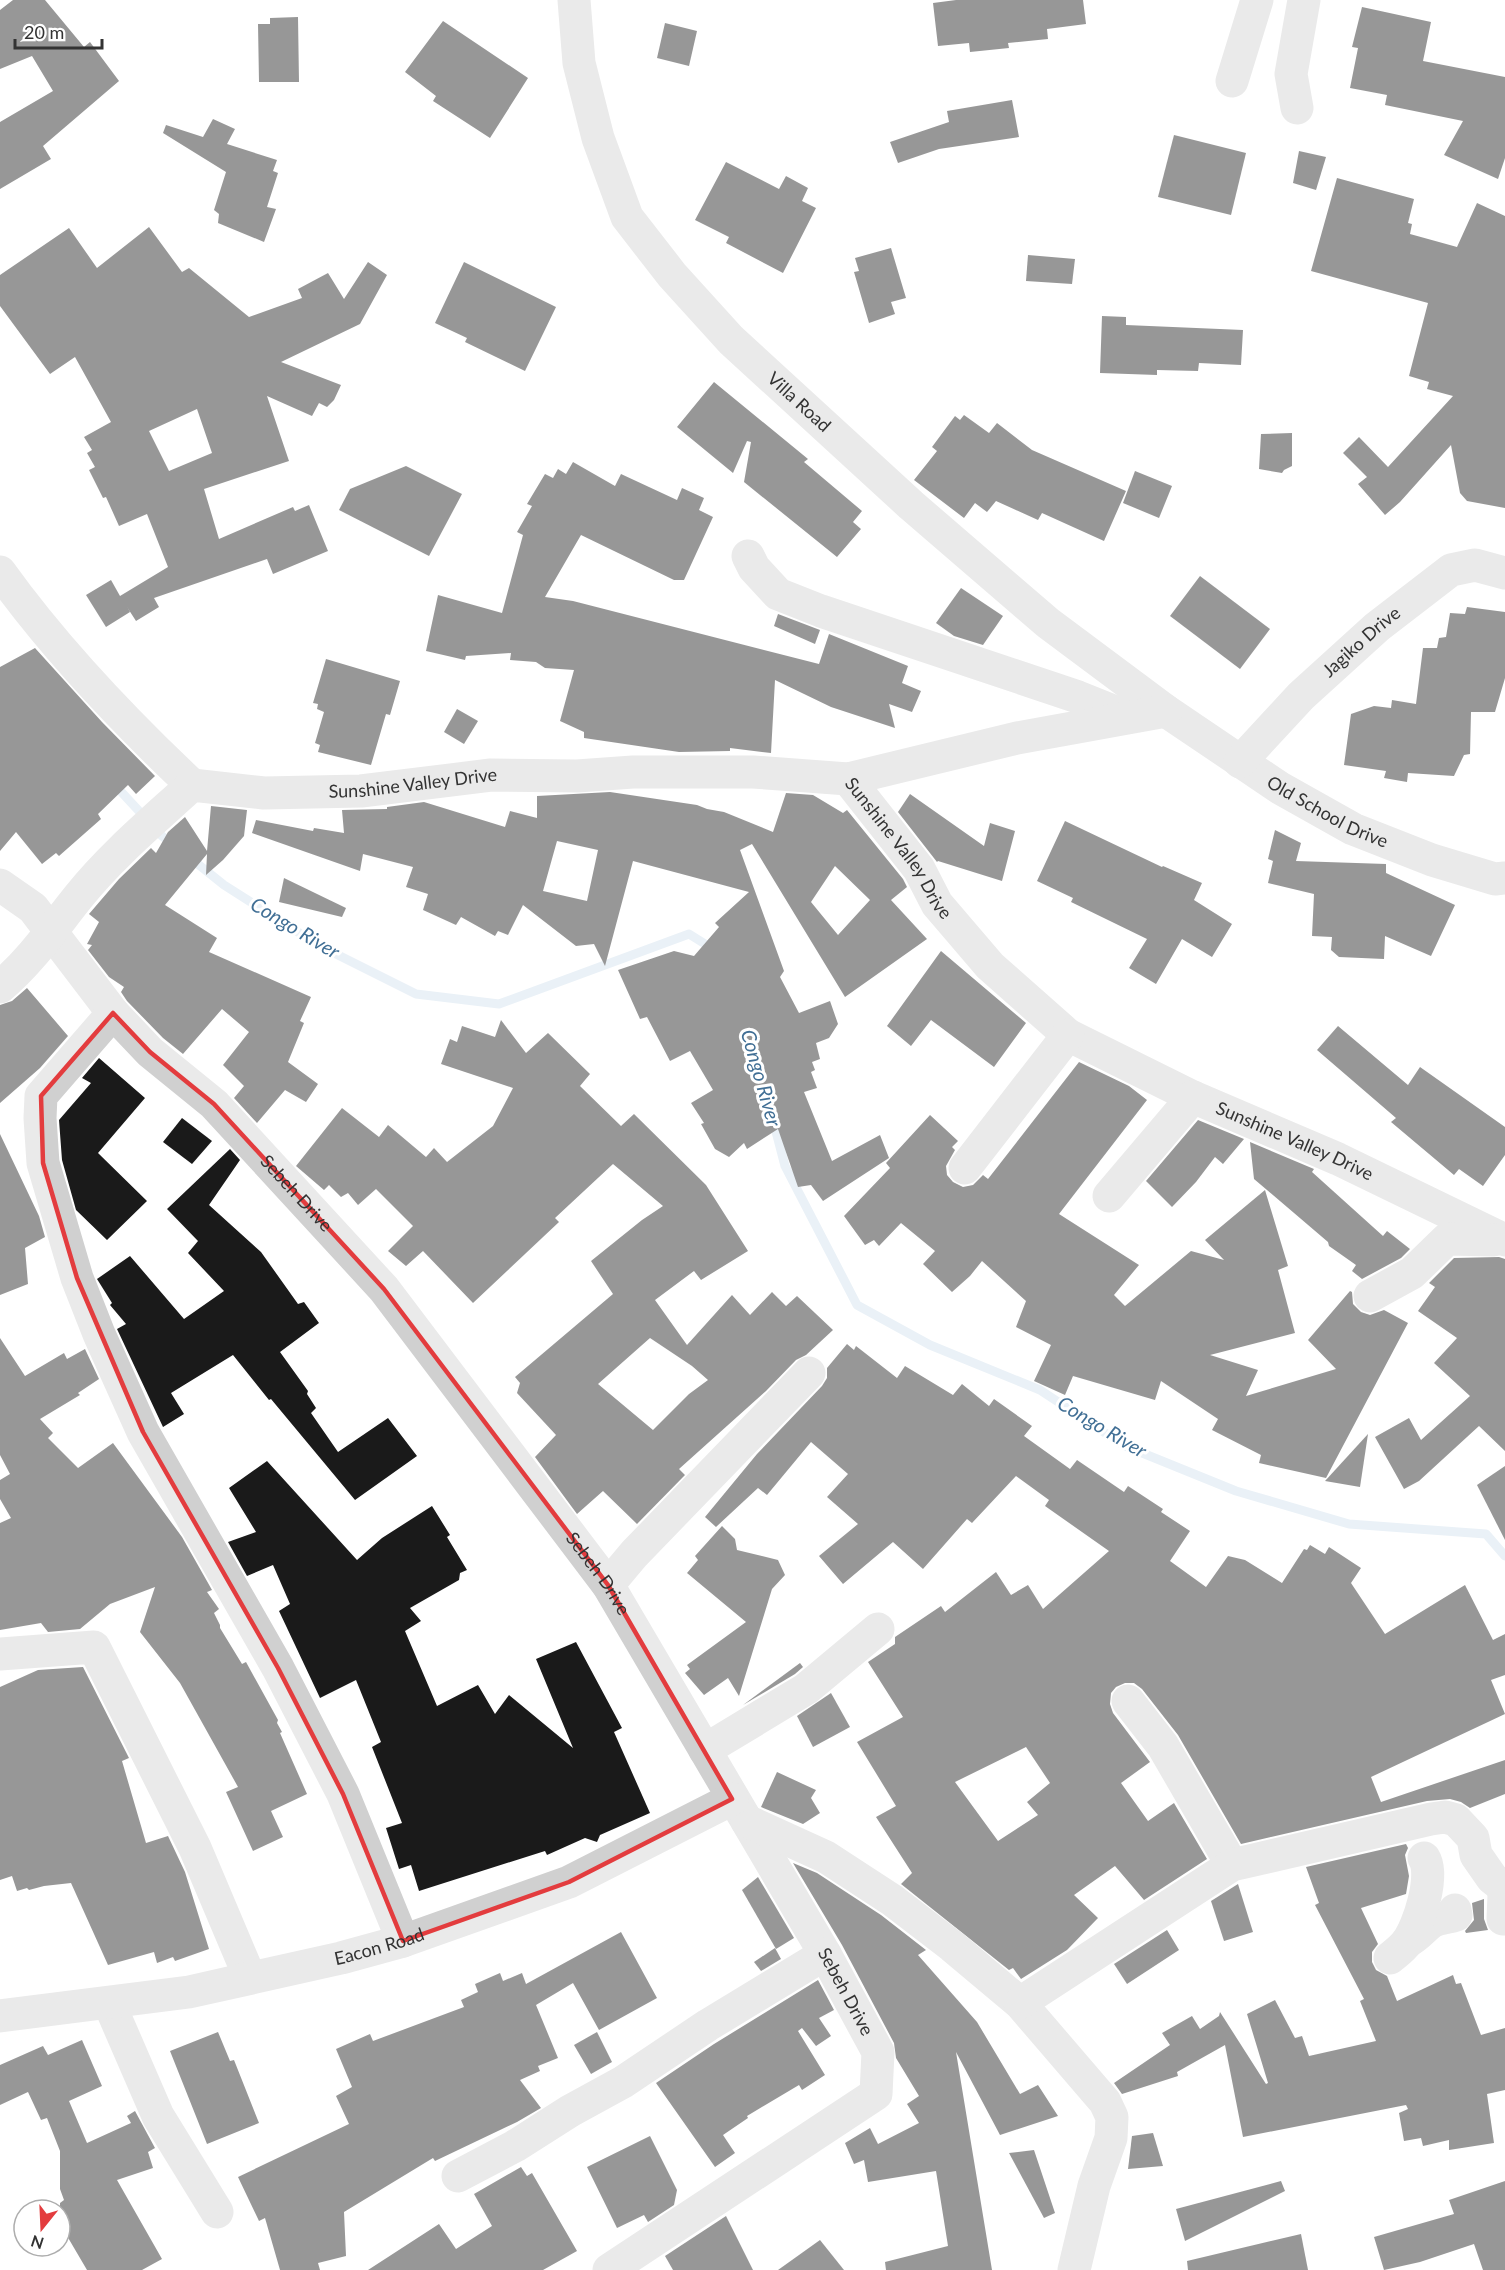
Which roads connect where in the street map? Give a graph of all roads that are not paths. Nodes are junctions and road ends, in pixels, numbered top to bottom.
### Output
1 (574, 0) edge
2 (1257, 0) edge
3 (1304, 0) edge
4 (1232, 81) dead end
5 (1297, 108) dead end
6 (748, 556) dead end
7 (0, 572) edge
8 (1505, 573) edge
9 (1166, 711) junction
10 (1128, 717) junction
11 (1240, 762) junction
12 (849, 779) junction
13 (181, 795) junction
14 (1505, 878) edge
15 (0, 885) edge
16 (53, 932) junction
17 (0, 987) edge
18 (112, 1013) junction
19 (1068, 1035) junction
20 (1193, 1097) junction
21 (965, 1168) dead end
22 (1109, 1196) dead end
23 (1505, 1240) edge
24 (1370, 1296) dead end
25 (809, 1373) dead end
26 (608, 1585) junction
27 (878, 1629) dead end
28 (0, 1654) edge
29 (1128, 1701) dead end
30 (705, 1750) junction
31 (739, 1810) junction
32 (1424, 1858) dead end
33 (1232, 1865) junction
34 (1505, 1865) edge
35 (1503, 1918) dead end
36 (403, 1941) junction
37 (825, 1954) junction
38 (250, 1978) junction
39 (109, 2003) junction
40 (1020, 2003) junction
41 (0, 2016) edge
42 (458, 2176) dead end
43 (217, 2212) dead end
44 (609, 2270) edge
45 (1074, 2270) edge

1 - 9 street, Villa Road
2 - 4 street
3 - 5 street
6 - 10 street
7 - 13 street
8 - 11 street, Jagiko Drive
9 - 10 street
9 - 11 street, Old School Drive
10 - 12 street
11 - 14 street, Old School Drive
12 - 13 street, Sunshine Valley Drive
12 - 19 street, Sunshine Valley Drive
13 - 16 street
15 - 16 street, Sebeh Drive
16 - 17 street
16 - 18 street, Sebeh Drive
18 - 26 street, Sebeh Drive
18 - 36 street
19 - 20 street, Sunshine Valley Drive
19 - 21 street
20 - 22 street
20 - 23 street, Sunshine Valley Drive
23 - 24 street, Sunshine Valley Drive
25 - 26 street
26 - 30 street, Sebeh Drive
27 - 30 street
28 - 38 street
29 - 33 street
30 - 31 street, Sebeh Drive
31 - 36 street, Eacon Road
31 - 37 street, Sebeh Drive
31 - 40 street
32 - 34 street
33 - 35 street
33 - 40 street
36 - 38 street, Eacon Road
37 - 42 street
37 - 44 street, Sebeh Drive
38 - 39 street, Eacon Road
39 - 41 street, Eacon Road
39 - 43 street
40 - 45 street

